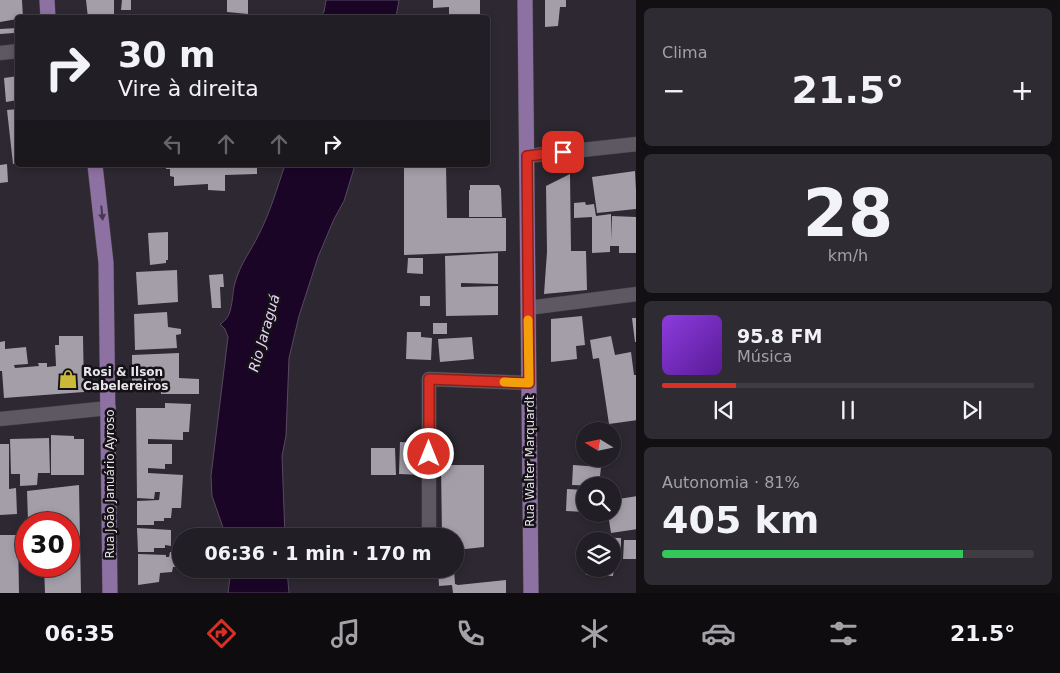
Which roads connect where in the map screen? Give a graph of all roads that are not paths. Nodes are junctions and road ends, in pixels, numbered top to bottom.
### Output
1 (47, 0) edge
2 (525, 0) edge
3 (48, 15) edge
4 (15, 51) edge
5 (0, 53) edge
6 (636, 144) edge
7 (527, 156) junction
8 (95, 167) edge
9 (636, 294) edge
10 (528, 308) junction
11 (529, 383) junction
12 (109, 408) junction
13 (0, 419) edge
14 (429, 528) edge
15 (110, 593) edge
16 (531, 593) edge

1 - 3 main road
2 - 7 main road, Rua Walter Marquardt
4 - 5 street
6 - 7 street
7 - 10 main road, Rua Walter Marquardt
8 -> 12 main road, Rua João Januário Ayroso
9 - 10 street
10 - 11 main road, Rua Walter Marquardt
11 - 14 street
11 - 16 main road, Rua Walter Marquardt
12 - 13 street
12 - 15 main road, Rua João Januário Ayroso

